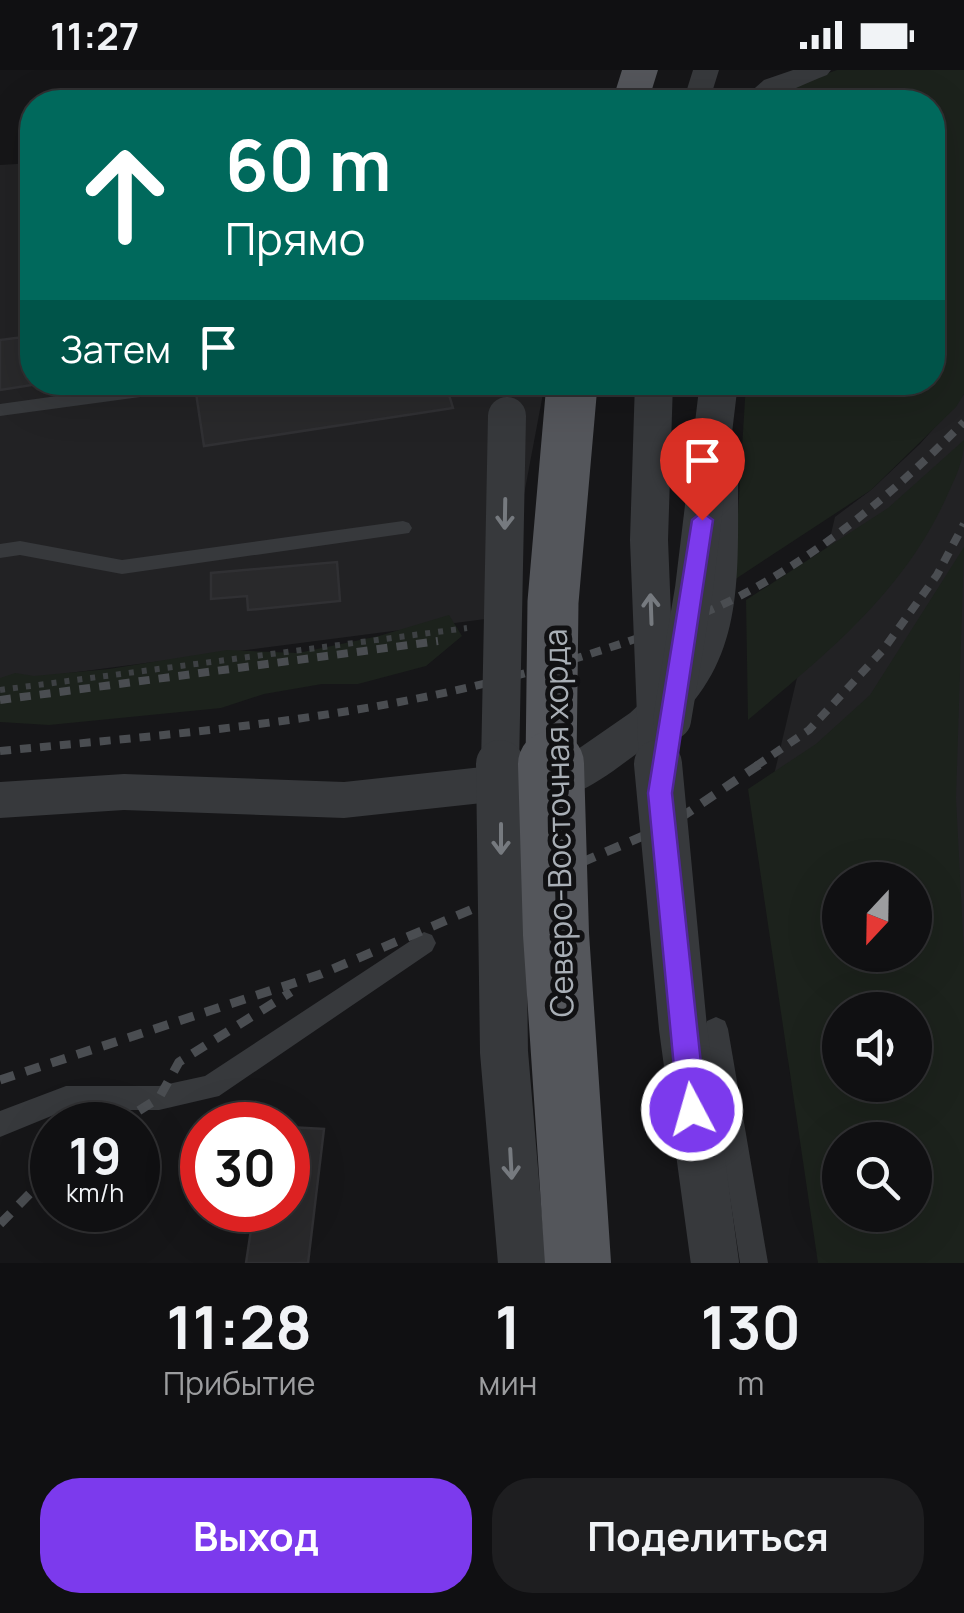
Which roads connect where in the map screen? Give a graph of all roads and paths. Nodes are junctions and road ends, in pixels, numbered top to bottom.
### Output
1 (818, 70) edge
2 (768, 90) edge
3 (111, 395) edge
4 (571, 395) edge
5 (654, 395) edge
6 (717, 395) edge
7 (719, 395) edge
8 (0, 410) edge
9 (506, 416) dead end
10 (403, 528) dead end
11 (0, 551) edge
12 (468, 628) dead end
13 (0, 690) edge
14 (660, 793) junction
15 (0, 800) edge
16 (424, 943) dead end
17 (716, 1028) dead end
18 (0, 1124) edge
19 (522, 1263) edge
20 (578, 1263) edge
21 (714, 1263) edge
22 (754, 1263) edge

1 - 2 street
3 - 8 lane
4 - 20 main road, Северо-Восточная хорда, bridge
14 -> 5 street, bridge
6 - 14 street, bridge
7 - 15 street
9 -> 19 street, bridge
10 - 11 lane
12 - 13 path
14 - 21 street, bridge
16 - 18 lane
17 - 22 lane

